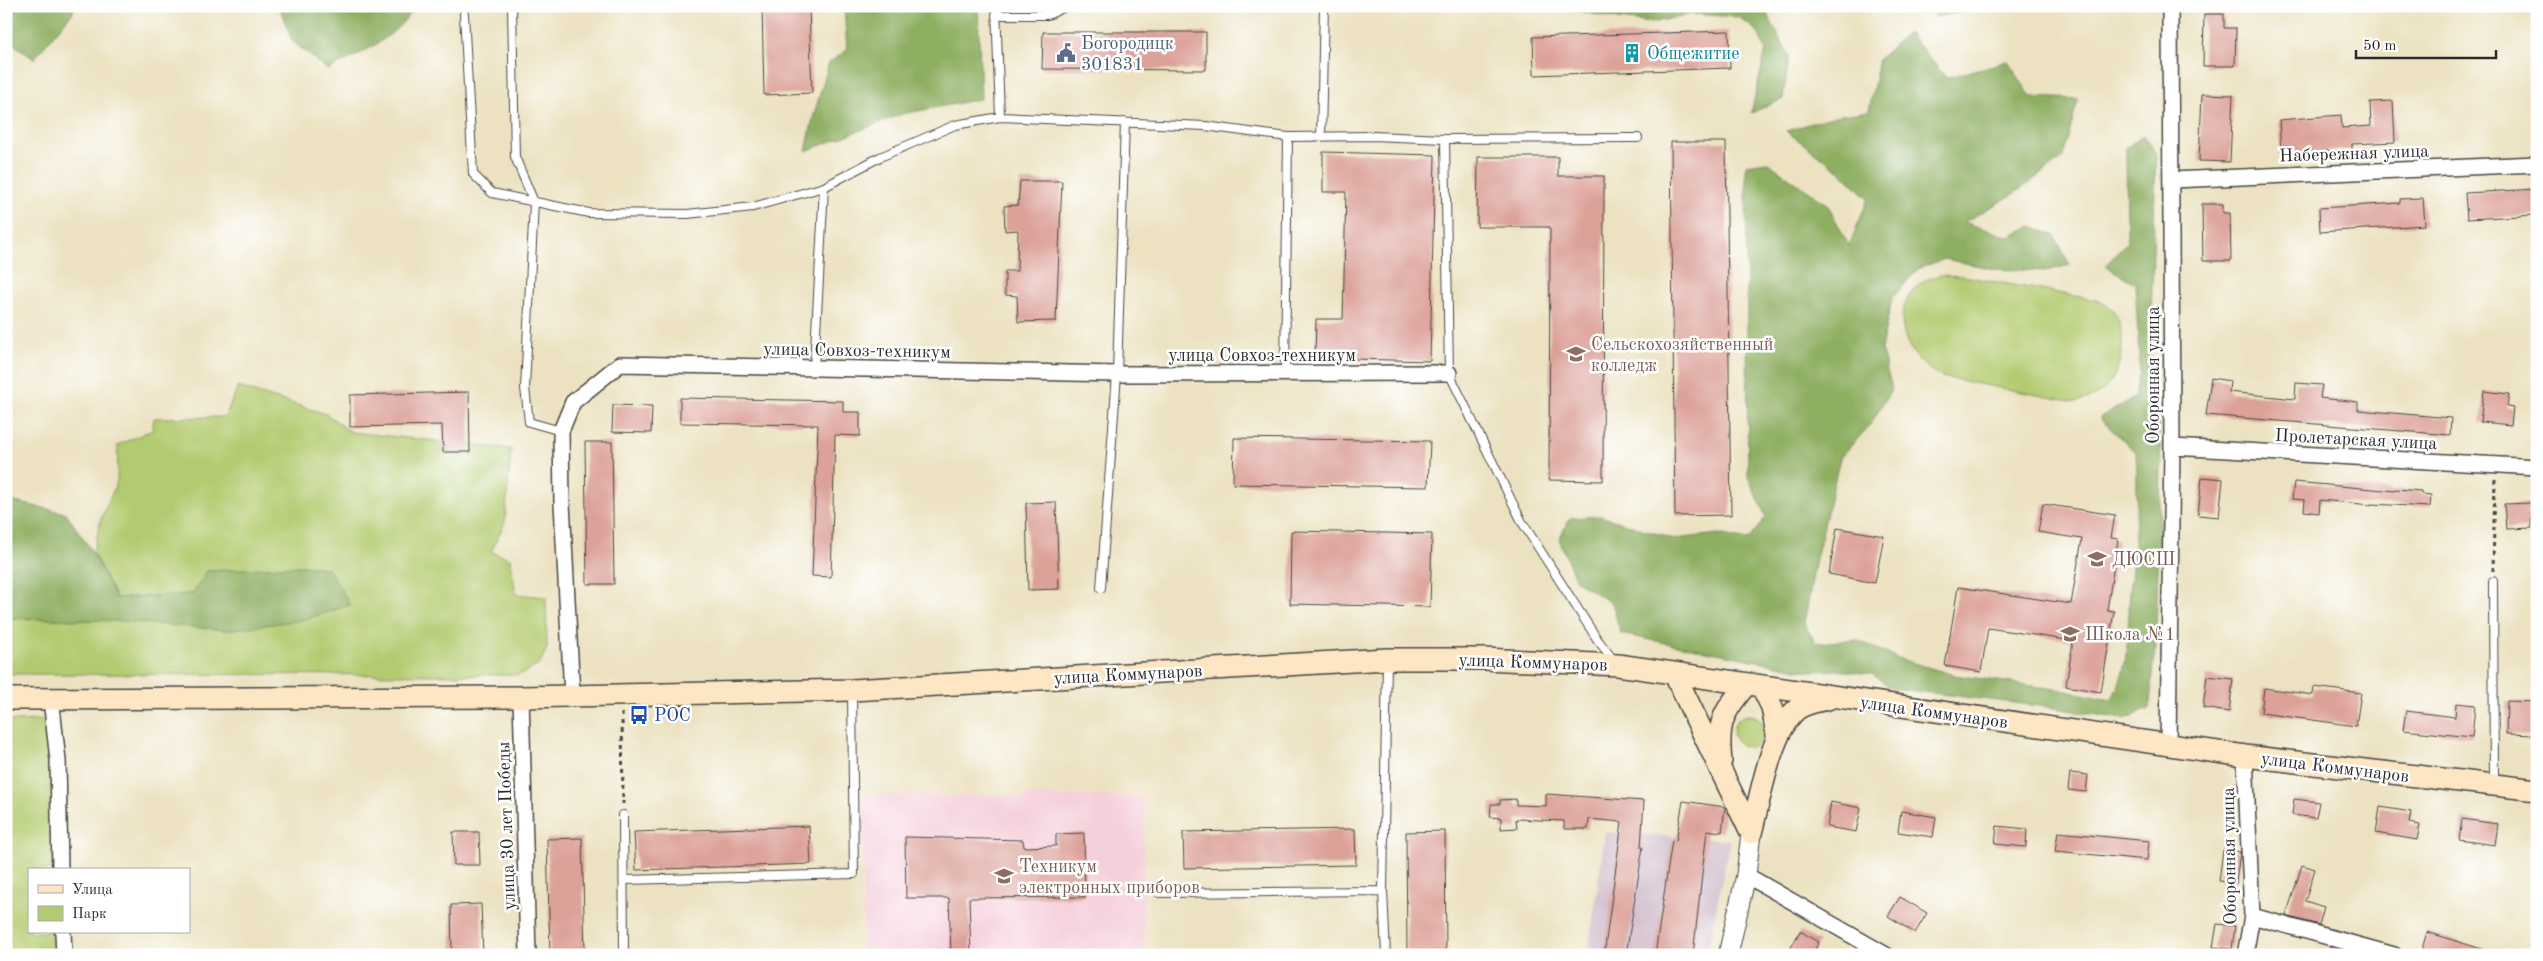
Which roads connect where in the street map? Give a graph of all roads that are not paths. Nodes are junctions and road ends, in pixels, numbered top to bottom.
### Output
1 (512, 6) edge
2 (996, 6) edge
3 (1066, 6) edge
4 (1324, 6) edge
5 (2170, 6) edge
6 (464, 14) dead end
7 (996, 15) junction
8 (1000, 117) junction
9 (1125, 122) junction
10 (1288, 137) junction
11 (1321, 137) junction
12 (1638, 138) dead end
13 (1445, 139) junction
14 (2537, 164) edge
15 (2172, 180) junction
16 (824, 187) junction
17 (534, 202) junction
18 (814, 368) junction
19 (1449, 373) junction
20 (1117, 374) junction
21 (1285, 374) junction
22 (562, 430) junction
23 (2172, 447) junction
24 (2537, 467) edge
25 (2493, 581) road end
26 (1101, 588) dead end
27 (1387, 659) junction
28 (1618, 665) junction
29 (1675, 675) junction
30 (1754, 686) junction
31 (852, 690) junction
32 (572, 695) junction
33 (521, 697) junction
34 (1836, 698) junction
35 (6, 699) edge
36 (51, 699) junction
37 (1777, 735) junction
38 (2168, 745) junction
39 (2245, 756) junction
40 (1722, 772) junction
41 (2494, 786) junction
42 (2537, 790) edge
43 (623, 814) road end
44 (1751, 833) junction
45 (60, 868) edge
46 (1746, 876) junction
47 (624, 880) junction
48 (1383, 891) junction
49 (1159, 893) dead end
50 (2252, 916) junction
51 (63, 934) edge
52 (64, 955) edge
53 (528, 955) edge
54 (624, 955) edge
55 (1386, 955) edge
56 (1728, 955) edge
57 (1886, 955) edge
58 (2245, 955) edge
59 (2394, 955) edge

1 - 17 lane
2 - 7 lane
3 - 7 lane
4 - 11 lane
5 - 15 street, Оборонная улица
6 - 17 lane
7 - 8 lane
8 - 9 lane
8 - 16 lane
9 - 10 lane
9 - 20 lane
10 - 11 lane
10 - 21 lane
11 - 13 lane
12 - 13 lane
13 - 19 lane
14 - 15 street, Набережная улица
15 - 23 street, Оборонная улица
16 - 17 lane
16 - 18 lane
17 - 22 lane
18 - 20 street, улица Совхоз-техникум
18 - 22 street, улица Совхоз-техникум
19 - 21 street, улица Совхоз-техникум
19 - 28 lane
20 - 21 street, улица Совхоз-техникум
20 - 26 lane
22 - 32 street, улица Совхоз-техникум
23 - 24 street, Пролетарская улица
23 - 38 street, Оборонная улица
25 - 41 lane
27 - 28 main road, улица Коммунаров
27 - 31 main road, улица Коммунаров
27 - 48 lane
28 - 29 main road, улица Коммунаров
29 - 30 main road, улица Коммунаров
29 - 40 main road
30 - 34 main road, улица Коммунаров
30 - 37 main road
30 - 40 main road
31 - 32 main road, улица Коммунаров
31 - 47 lane
32 - 33 main road, улица Коммунаров
33 - 36 main road, улица Коммунаров
33 - 53 street, улица 30 лет Победы
34 - 37 main road
34 - 38 main road, улица Коммунаров
35 - 36 main road, улица Коммунаров
36 - 45 street
37 - 44 main road
38 - 39 main road, улица Коммунаров
39 - 41 main road, улица Коммунаров
39 - 50 street, Оборонная улица
40 - 44 main road
41 - 42 main road, улица Коммунаров
43 - 47 lane
44 - 46 street
46 - 56 street
46 - 57 street
47 - 54 lane
48 - 49 lane
48 - 55 lane
50 - 58 street, Оборонная улица
50 - 59 street
51 - 52 street

